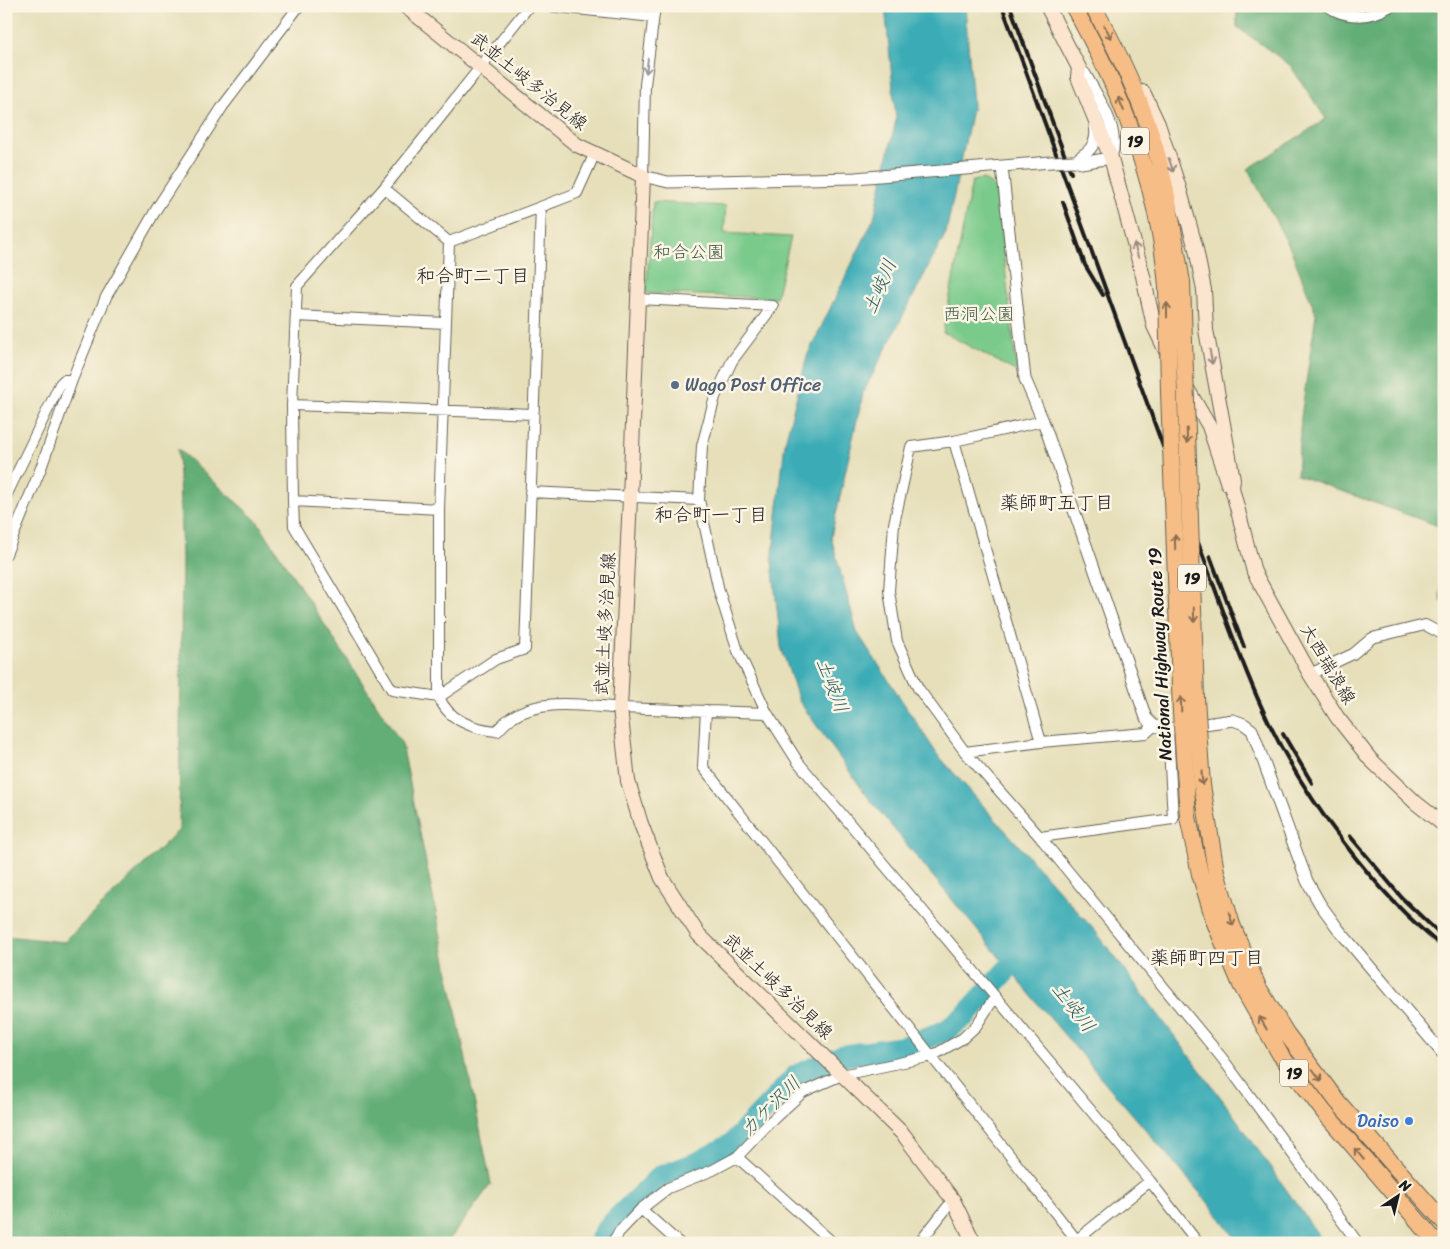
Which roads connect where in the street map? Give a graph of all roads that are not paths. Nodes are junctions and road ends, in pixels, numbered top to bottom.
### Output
1 (299, 6) edge
2 (529, 6) edge
3 (548, 6) edge
4 (655, 6) edge
5 (1047, 6) edge
6 (1073, 6) edge
7 (1094, 6) edge
8 (1327, 6) edge
9 (1391, 6) edge
10 (414, 9) edge
11 (654, 17) junction
12 (1122, 58) junction
13 (480, 66) junction
14 (1079, 68) junction
15 (1094, 116) junction
16 (595, 153) junction
17 (1110, 158) junction
18 (1075, 161) junction
19 (1002, 167) junction
20 (643, 176) junction
21 (384, 188) junction
22 (541, 207) junction
23 (449, 242) junction
24 (1175, 284) junction
25 (638, 298) junction
26 (296, 316) junction
27 (446, 323) junction
28 (1206, 330) junction
29 (1165, 348) junction
30 (72, 380) junction
31 (292, 405) junction
32 (442, 411) junction
33 (533, 414) junction
34 (1043, 421) junction
35 (954, 441) junction
36 (1232, 488) junction
37 (530, 492) junction
38 (6, 496) edge
39 (630, 498) junction
40 (699, 500) junction
41 (293, 501) junction
42 (439, 509) junction
43 (6, 554) edge
44 (1444, 635) edge
45 (1310, 674) junction
46 (439, 697) junction
47 (620, 708) junction
48 (706, 710) junction
49 (767, 713) junction
50 (1154, 726) junction
51 (1168, 729) junction
52 (497, 731) joint
53 (1041, 742) junction
54 (965, 752) junction
55 (1444, 825) edge
56 (1040, 837) junction
57 (1208, 873) junction
58 (995, 997) junction
59 (1444, 1054) edge
60 (932, 1056) junction
61 (842, 1075) junction
62 (736, 1157) junction
63 (1150, 1181) junction
64 (953, 1200) junction
65 (641, 1209) junction
66 (1444, 1222) edge
67 (1076, 1242) edge
68 (612, 1243) edge
69 (679, 1243) edge
70 (833, 1243) edge
71 (919, 1243) edge
72 (974, 1243) edge
73 (1198, 1243) edge
74 (1358, 1243) edge
75 (1437, 1243) edge

1 - 30 street
2 - 13 street
3 - 11 street
4 - 11 street
5 - 14 main road
24 -> 6 highway, National Highway Route 19 / 19
7 -> 12 highway, National Highway Route 19 / 19
8 - 9 street
10 - 13 main road, 武並土岐多治見線
11 -> 20 street
12 - 24 highway, National Highway Route 19 / 19
12 -> 28 main road
13 - 16 main road, 武並土岐多治見線
13 - 21 street
14 - 15 main road
14 - 17 street
15 - 17 main road
15 - 18 street
16 - 20 main road, 武並土岐多治見線
16 - 22 street
17 - 18 street
29 -> 17 main road
18 - 19 street, bridge
19 - 20 street
19 - 34 street
20 - 25 main road, 武並土岐多治見線
21 - 23 street
21 - 26 street
22 - 23 street
22 - 33 street
23 - 27 street
24 - 57 highway, National Highway Route 19 / 19, bridge
25 - 39 main road, 武並土岐多治見線
25 - 40 street
26 - 27 street
26 - 31 street
27 - 32 street
28 - 29 main road
28 -> 36 main road
29 - 36 main road
30 - 38 street
30 - 43 street
31 - 32 street
31 - 41 street
32 - 33 street
32 - 42 street
33 - 37 street
34 - 35 street
34 - 50 street
35 - 53 street
35 - 54 street
36 - 45 main road, 大西瑞浪線
37 - 39 street
37 - 46 street
39 - 40 street
39 - 47 main road, 武並土岐多治見線
40 - 49 street
41 - 42 street
41 - 46 street
42 - 46 street
44 - 45 street
45 - 55 main road, 大西瑞浪線
46 - 52 street
47 - 48 street
47 - 52 street
47 - 61 main road, 武並土岐多治見線
48 - 49 street
48 - 60 street
49 - 58 street
50 - 51 street
50 - 53 street
51 - 56 street
51 - 59 street
53 - 54 street
54 - 56 street
56 - 74 street
57 -> 66 highway, National Highway Route 19 / 19
75 -> 57 highway, National Highway Route 19 / 19
58 - 60 street
58 - 63 street
60 - 61 street
60 - 67 street
61 - 62 street
61 - 64 main road, 武並土岐多治見線
62 - 65 street
62 - 70 street
63 - 67 street
63 - 73 street
64 - 71 street
64 - 72 main road, 武並土岐多治見線
65 - 68 street
65 - 69 street

